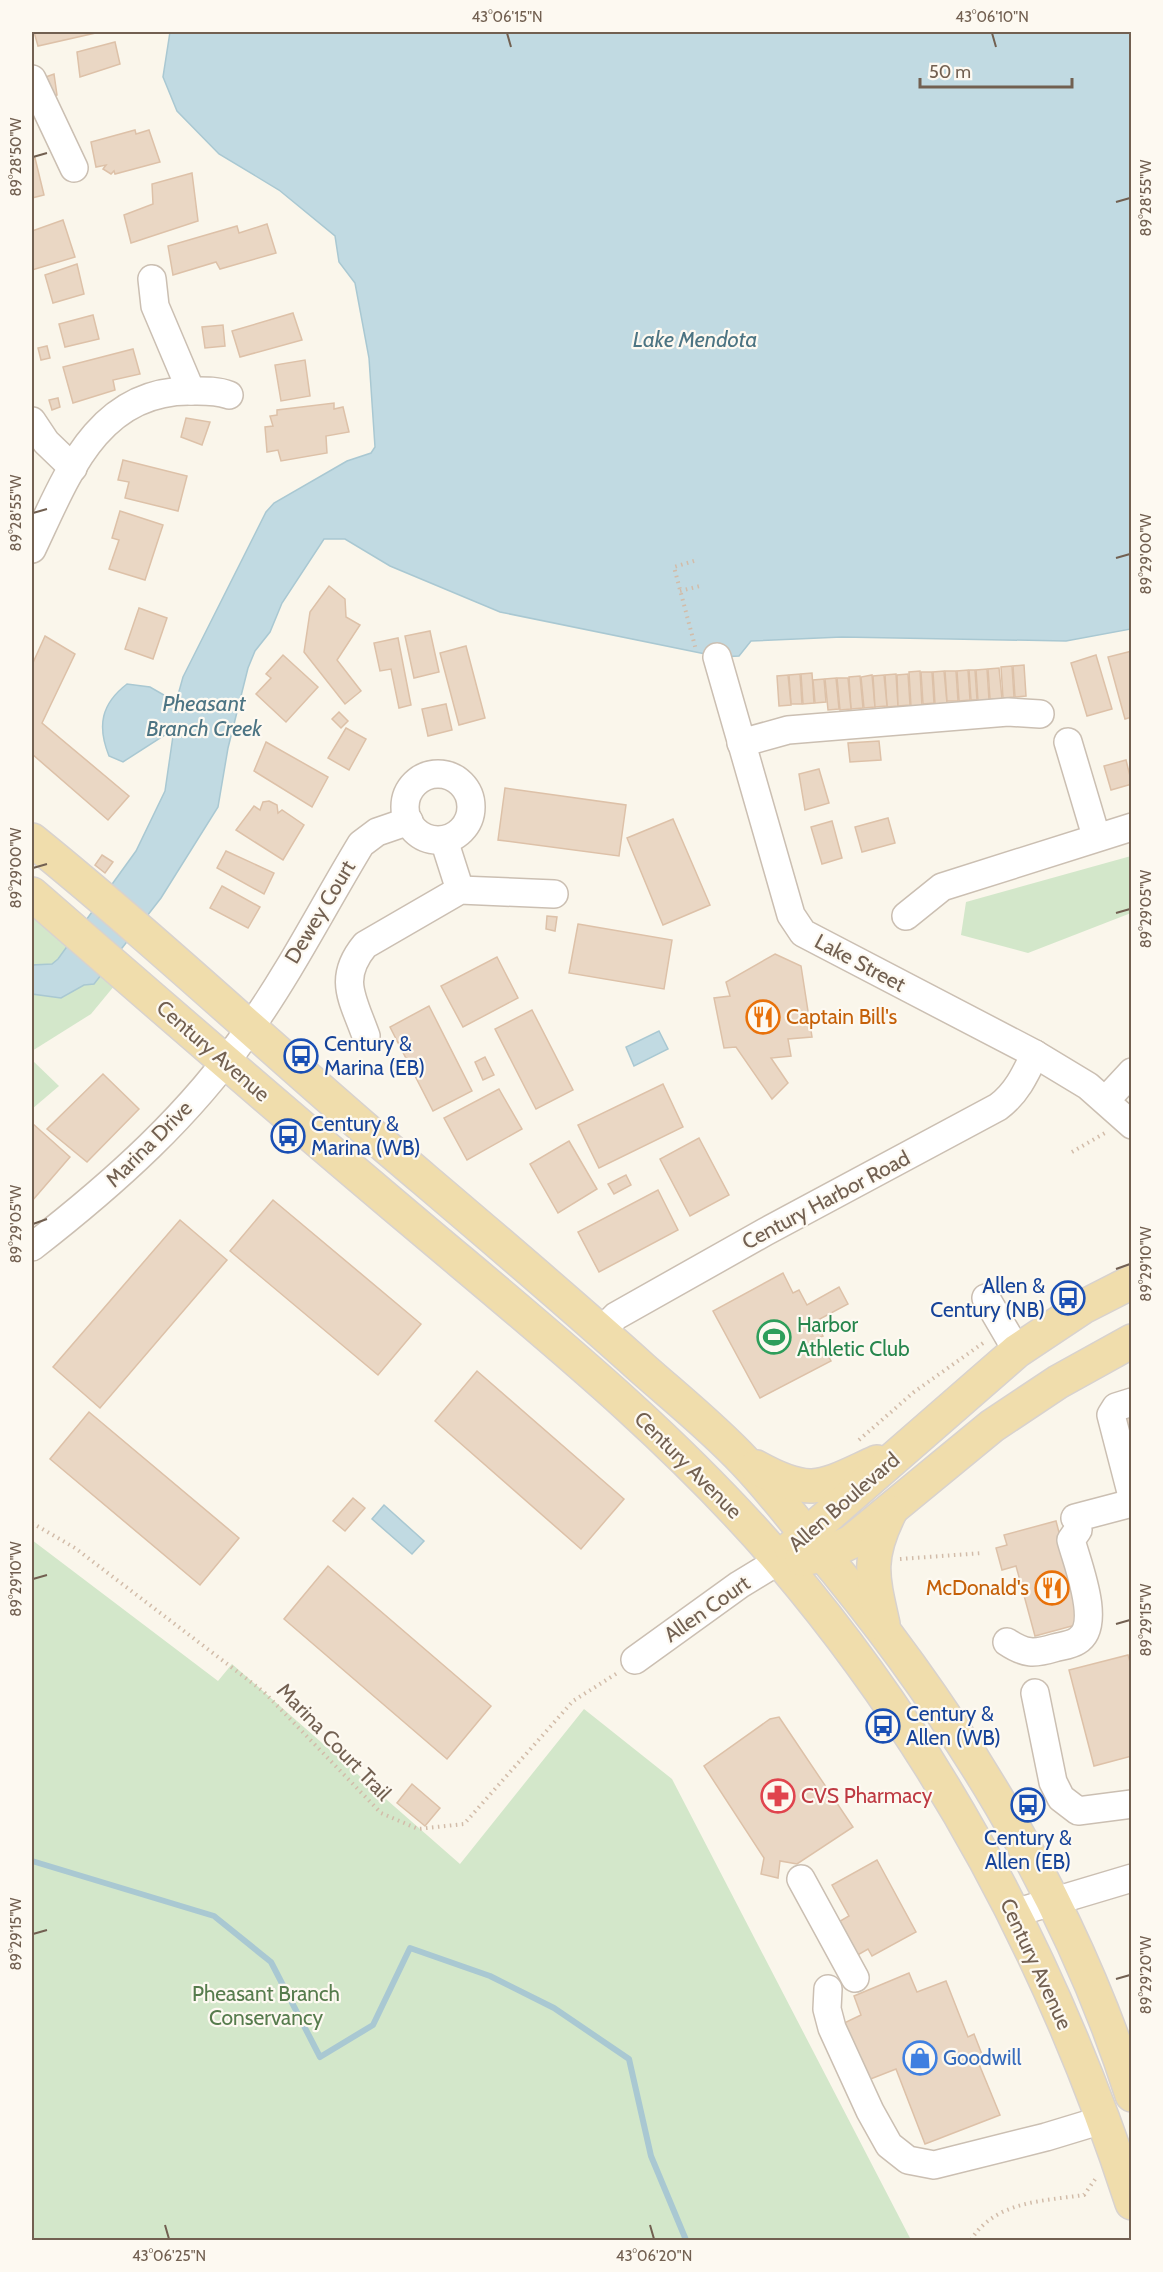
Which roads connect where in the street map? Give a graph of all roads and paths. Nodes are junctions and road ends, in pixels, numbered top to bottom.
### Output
1 (32, 79) edge
2 (74, 168) dead end
3 (152, 279) dead end
4 (190, 392) junction
5 (229, 395) dead end
6 (32, 421) edge
7 (73, 468) junction
8 (32, 549) edge
9 (694, 561) dead end
10 (700, 586) dead end
11 (681, 591) junction
12 (707, 655) joint
13 (1040, 714) dead end
14 (1068, 742) dead end
15 (741, 743) junction
16 (409, 821) junction
17 (1131, 827) edge
18 (1096, 836) junction
19 (32, 840) edge
20 (444, 840) junction
21 (460, 890) junction
22 (32, 894) edge
23 (554, 894) dead end
24 (906, 916) dead end
25 (251, 1027) junction
26 (366, 1036) dead end
27 (1035, 1054) junction
28 (225, 1061) junction
29 (1131, 1072) edge
30 (1106, 1100) junction
31 (1120, 1128) edge
32 (1072, 1152) dead end
33 (32, 1247) edge
34 (1131, 1282) edge
35 (986, 1298) dead end
36 (601, 1331) junction
37 (1131, 1341) edge
38 (1017, 1352) junction
39 (1131, 1401) edge
40 (904, 1449) junction
41 (744, 1460) junction
42 (1131, 1496) edge
43 (1131, 1503) edge
44 (892, 1507) junction
45 (32, 1523) edge
46 (815, 1544) junction
47 (983, 1553) dead end
48 (891, 1559) dead end
49 (780, 1560) junction
50 (885, 1631) junction
51 (1007, 1642) dead end
52 (635, 1660) joint
53 (1035, 1693) dead end
54 (1131, 1804) edge
55 (1131, 1878) edge
56 (801, 1879) dead end
57 (1052, 1902) junction
58 (1015, 1913) junction
59 (855, 1978) dead end
60 (828, 1989) dead end
61 (1131, 2096) edge
62 (1102, 2120) junction
63 (1099, 2171) dead end
64 (1131, 2203) edge
65 (971, 2241) edge

1 - 2 street
3 - 4 street
4 - 5 street
4 - 7 street
6 - 7 street
7 - 8 street
9 - 11 path
10 - 11 path
11 - 12 path
12 - 15 street, Lake Street
13 - 15 street
14 - 18 street
15 - 27 street, Lake Street
16 - 20 street
16 - 20 street
16 - 25 street, Dewey Court
17 - 18 street
18 - 24 street
19 - 25 main road, Century Avenue
20 - 21 street
21 - 23 street
21 - 26 street
22 - 28 main road, Century Avenue
25 - 28 street, Marina Drive
25 - 36 main road, Century Avenue
27 - 30 street, Lake Street
27 - 36 street, Century Harbor Road
28 - 33 street, Marina Drive
28 - 49 main road, Century Avenue
29 - 30 street
30 - 31 street, Lake Street
31 - 32 path
34 - 38 main road, Allen Boulevard
35 - 38 street
36 - 41 main road, Century Avenue
37 - 44 main road, Allen Boulevard
38 - 40 main road, Allen Boulevard
39 - 42 street
40 - 41 main road
40 - 46 main road, Allen Boulevard
41 - 46 main road, Century Avenue
43 - 51 street
44 - 46 main road, Allen Boulevard
44 - 50 main road
45 - 52 path, Marina Court Trail
46 - 49 main road, Allen Boulevard
46 - 50 main road, Century Avenue
47 - 48 path
49 - 52 street, Allen Court
49 - 58 main road, Century Avenue
50 - 57 main road, Century Avenue
53 - 54 street
55 - 57 street
56 - 59 street
57 - 58 street
57 - 61 main road, Century Avenue
58 - 62 main road, Century Avenue
60 - 62 street
62 - 64 main road, Century Avenue
63 - 65 path

